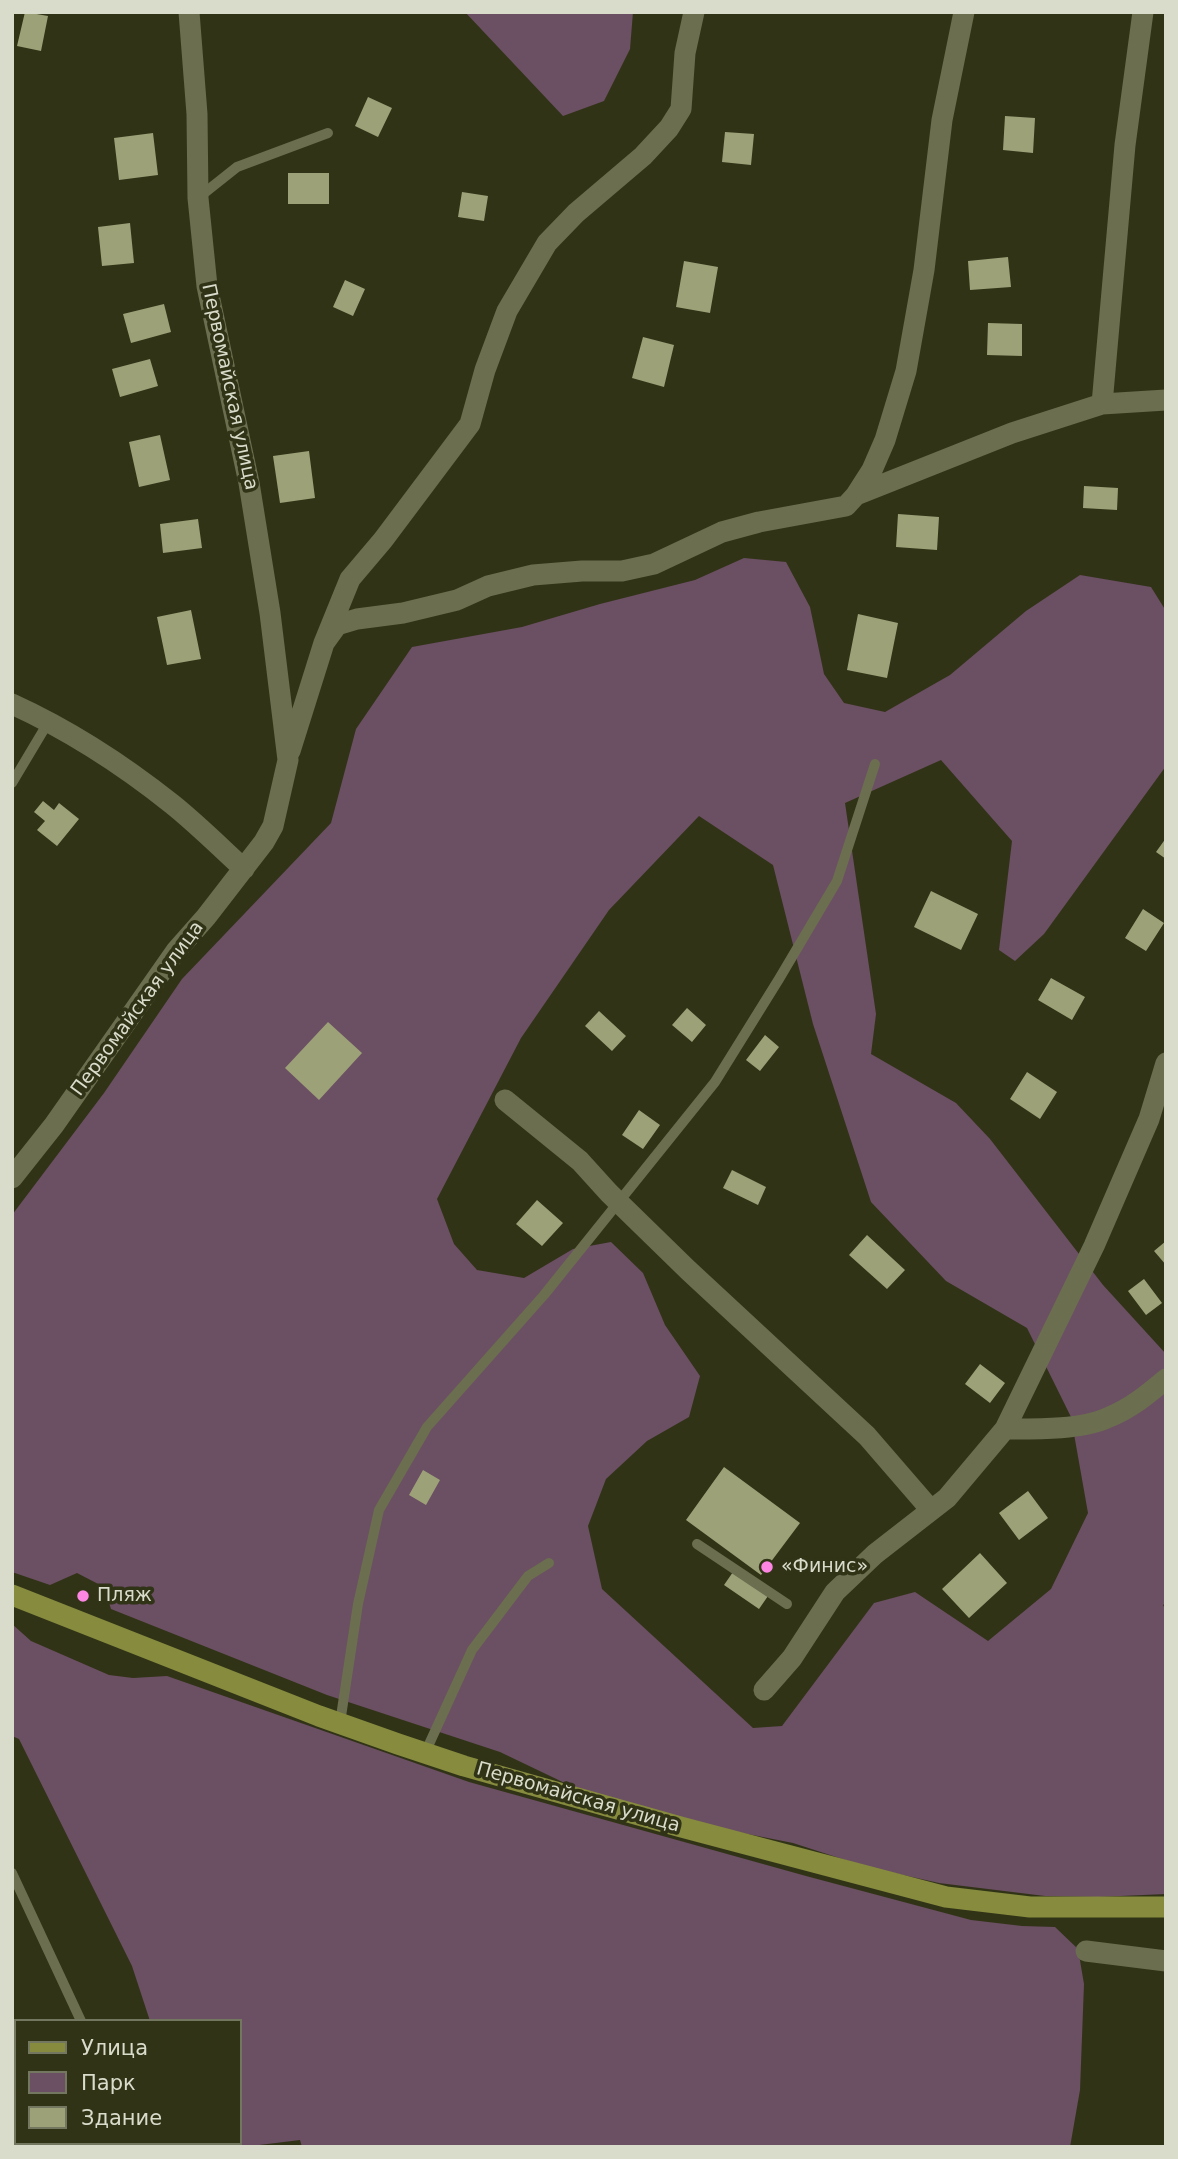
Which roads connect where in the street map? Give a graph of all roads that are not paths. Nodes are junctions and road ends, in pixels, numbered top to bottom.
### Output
1 (189, 12) edge
2 (694, 12) edge
3 (964, 12) edge
4 (1143, 12) edge
5 (328, 133) dead end
6 (198, 198) junction
7 (1166, 400) edge
8 (1102, 404) junction
9 (856, 495) junction
10 (324, 643) junction
11 (12, 704) edge
12 (49, 721) junction
13 (288, 760) junction
14 (874, 764) dead end
15 (12, 783) edge
16 (244, 869) junction
17 (1166, 1063) edge
18 (505, 1100) dead end
19 (12, 1178) edge
20 (617, 1202) junction
21 (1166, 1379) edge
22 (1005, 1429) junction
23 (931, 1510) junction
24 (697, 1544) dead end
25 (549, 1563) dead end
26 (12, 1595) edge
27 (788, 1604) dead end
28 (764, 1690) dead end
29 (340, 1723) junction
30 (425, 1753) junction
31 (12, 1872) edge
32 (1166, 1907) edge
33 (1086, 1951) dead end
34 (1166, 1961) edge
35 (80, 2019) edge

1 - 6 street, Первомайская улица
2 - 10 street, Первомайская улица
3 - 9 street
4 - 8 street
5 - 6 lane
6 - 13 street, Первомайская улица
7 - 8 street
8 - 9 street
9 - 10 street
10 - 13 street, Первомайская улица
11 - 12 street
12 - 15 lane
12 - 16 street
13 - 16 street, Первомайская улица
14 - 20 lane
16 - 19 street, Первомайская улица
17 - 22 street
18 - 20 street
20 - 23 street
20 - 29 lane
21 - 22 street
22 - 23 street
23 - 28 street
24 - 27 lane
25 - 30 lane
26 - 29 main road, Первомайская улица
29 - 30 main road, Первомайская улица
30 - 32 main road, Первомайская улица
31 - 35 lane
33 - 34 street

